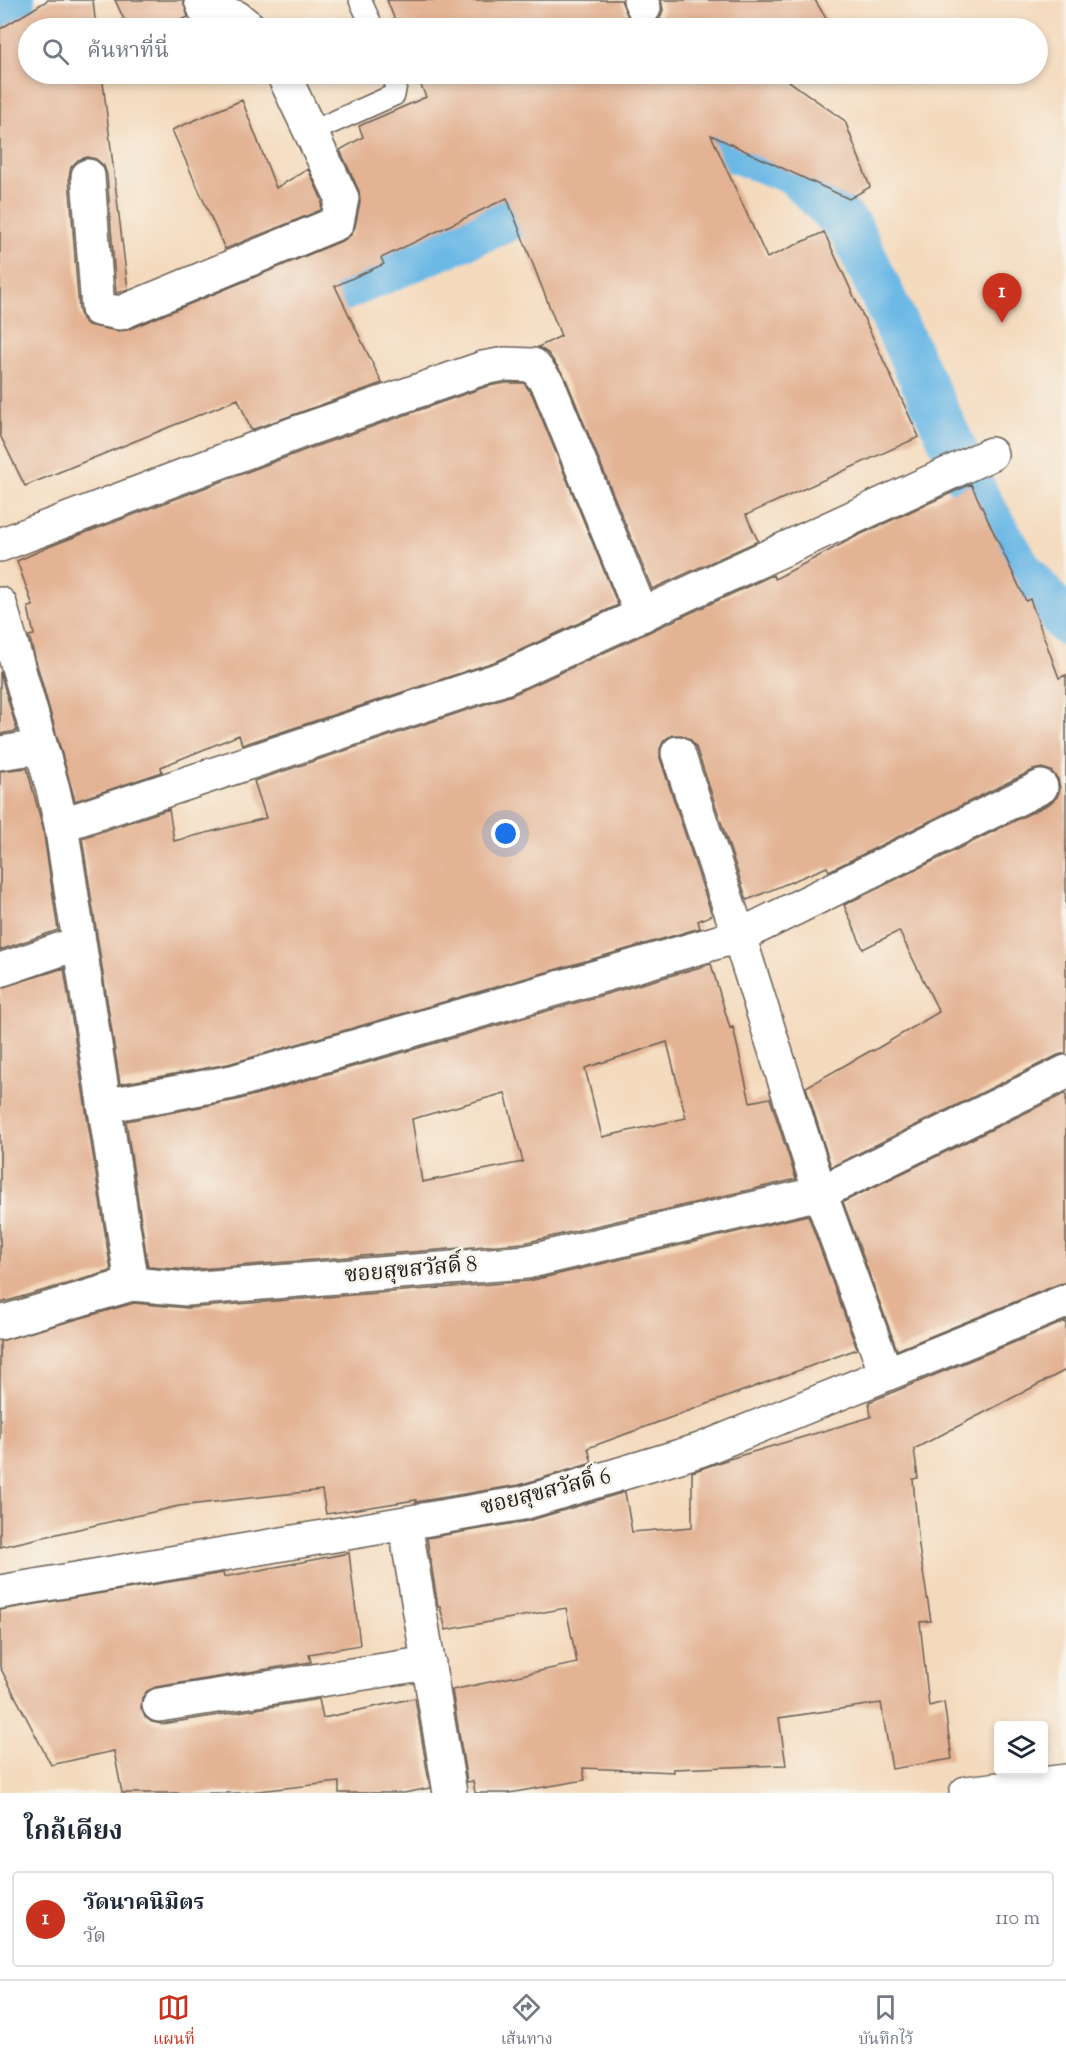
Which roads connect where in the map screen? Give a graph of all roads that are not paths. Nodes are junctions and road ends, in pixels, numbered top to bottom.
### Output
1 (201, 0) edge
2 (360, 0) edge
3 (237, 18) edge
4 (368, 18) edge
5 (288, 84) edge
6 (396, 84) edge
7 (311, 132) junction
8 (88, 176) dead end
9 (987, 456) dead end
10 (0, 545) edge
11 (0, 604) edge
12 (642, 615) junction
13 (40, 747) junction
14 (0, 753) edge
15 (678, 753) dead end
16 (1041, 788) dead end
17 (61, 825) junction
18 (739, 936) junction
19 (79, 943) junction
20 (0, 970) edge
21 (1066, 1071) edge
22 (104, 1106) junction
23 (820, 1193) junction
24 (132, 1284) junction
25 (1066, 1301) edge
26 (0, 1323) edge
27 (886, 1374) junction
28 (405, 1523) junction
29 (0, 1592) edge
30 (429, 1663) junction
31 (159, 1705) dead end
32 (1066, 1781) edge
33 (450, 1793) edge
34 (966, 1793) edge

1 - 3 street
2 - 4 lane
5 - 7 street
6 - 7 lane
7 - 8 street
9 - 12 street
10 - 12 street
11 - 13 street
12 - 17 street
13 - 14 street
13 - 17 street
15 - 18 street
16 - 18 street
17 - 19 street
18 - 22 street
18 - 23 street
19 - 20 street
19 - 22 street
21 - 23 street, ซอยสุขสวัสดิ์ 8
22 - 24 street
23 - 24 street, ซอยสุขสวัสดิ์ 8
23 - 27 street
24 - 26 street, ซอยสุขสวัสดิ์ 8
25 - 27 street, ซอยสุขสวัสดิ์ 6
27 - 28 street, ซอยสุขสวัสดิ์ 6
28 - 29 street, ซอยสุขสวัสดิ์ 6
28 - 30 street
30 - 31 street
30 - 33 street
32 - 34 street

